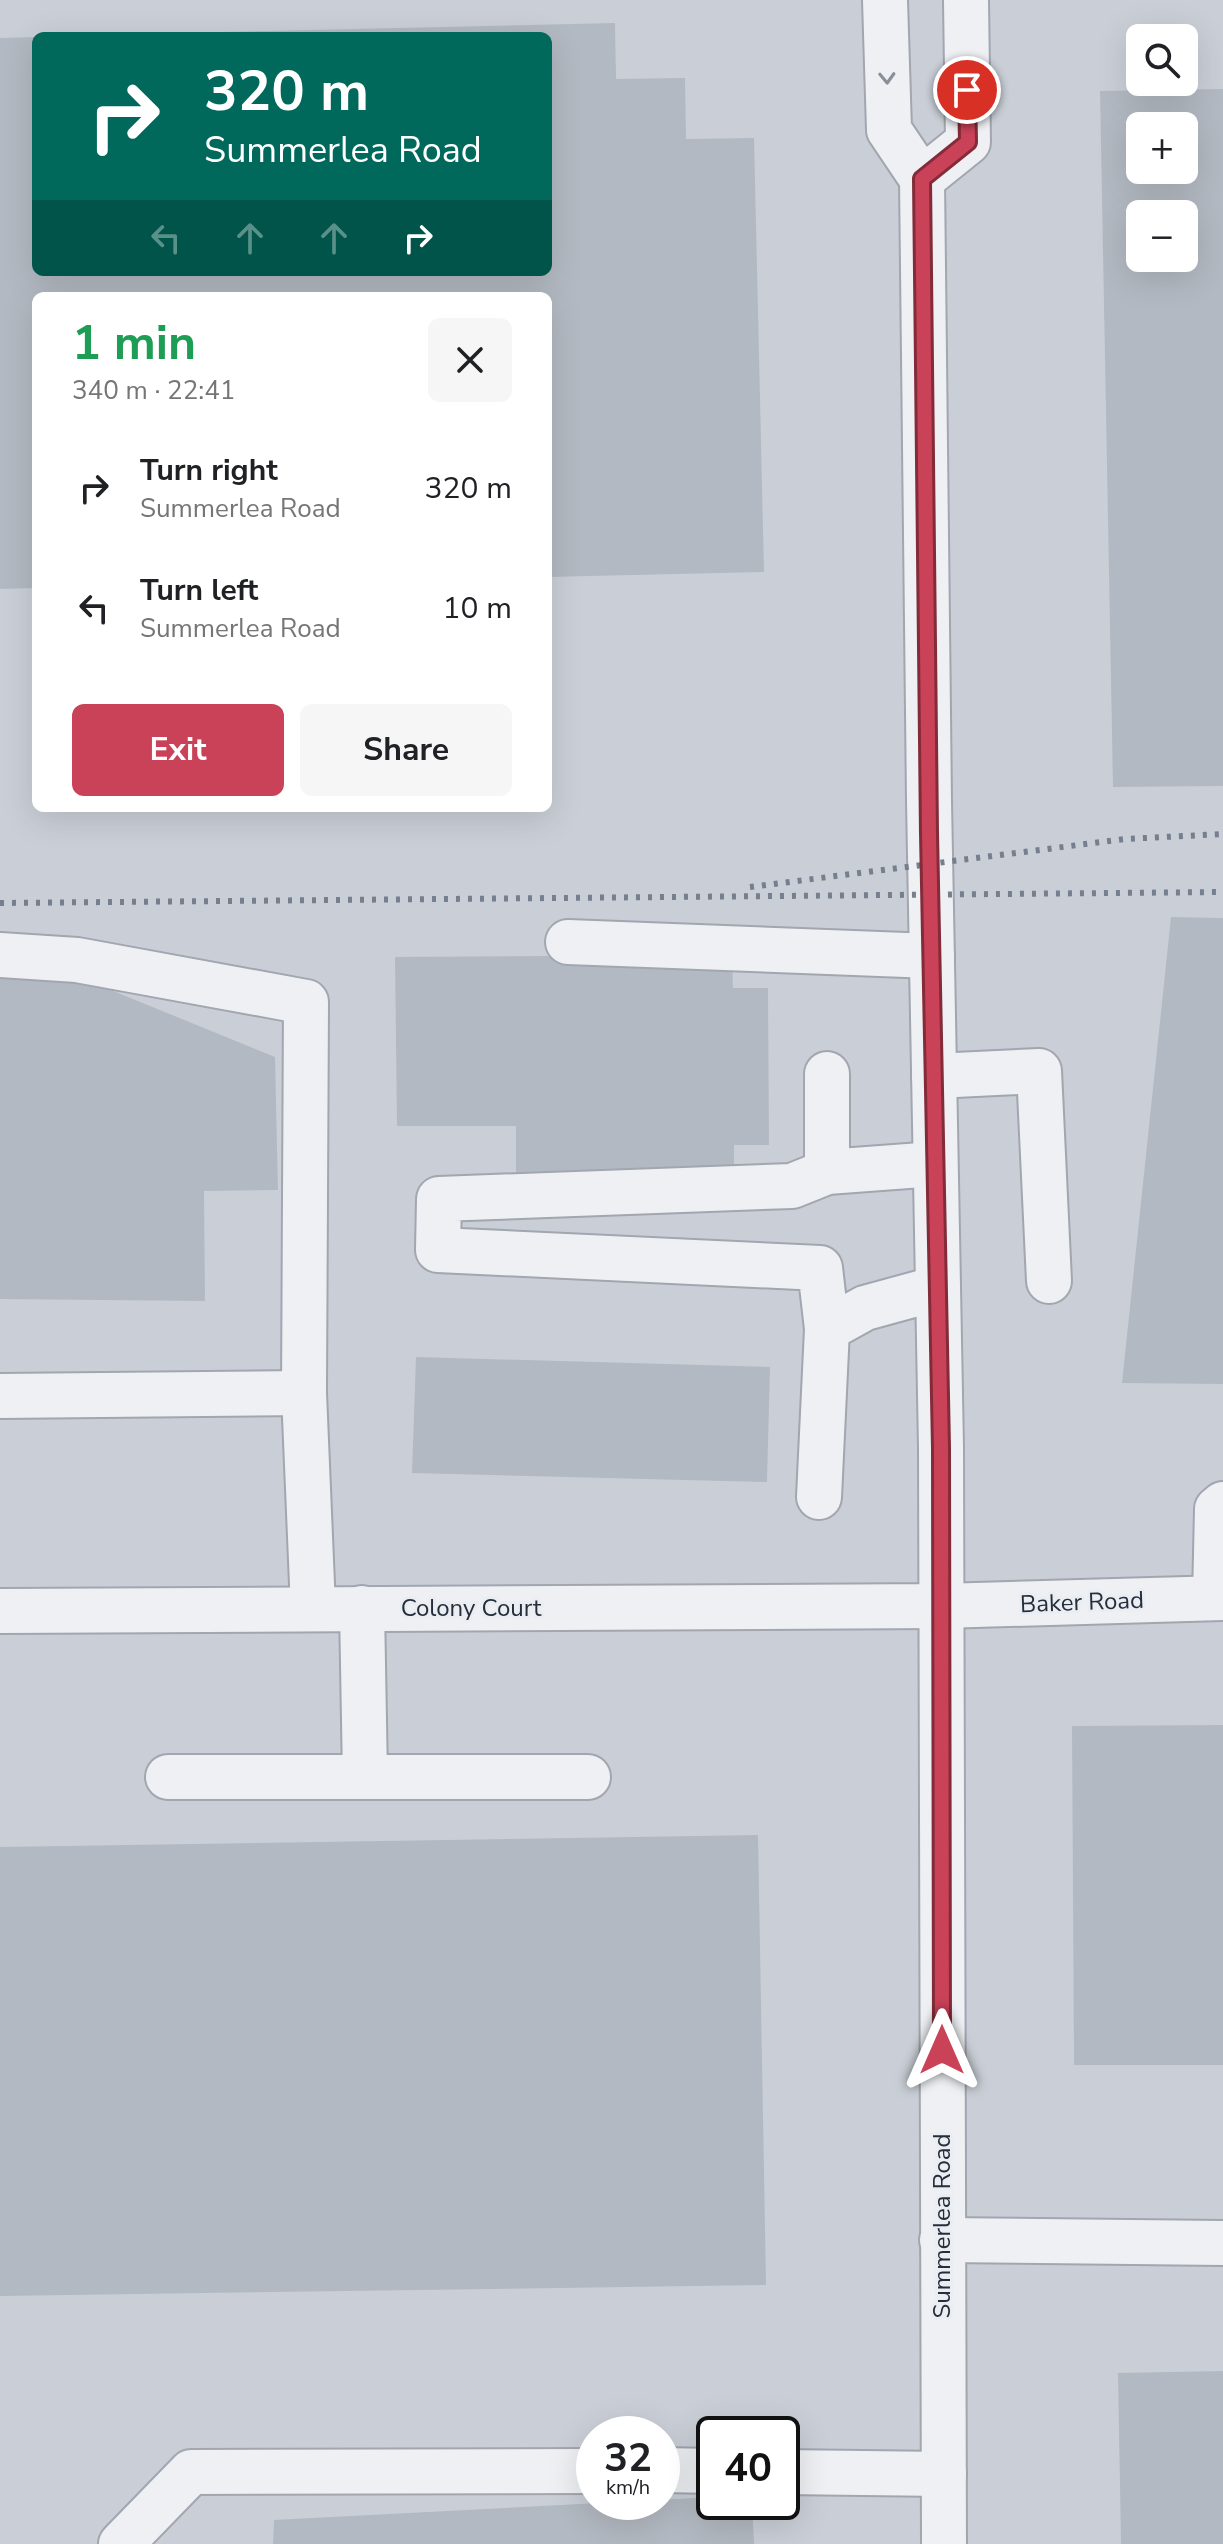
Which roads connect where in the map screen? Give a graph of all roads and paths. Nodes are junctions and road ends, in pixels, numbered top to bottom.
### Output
1 (885, 0) edge
2 (966, 0) edge
3 (922, 179) junction
4 (568, 942) dead end
5 (0, 955) edge
6 (932, 956) junction
7 (827, 1074) dead end
8 (934, 1076) junction
9 (935, 1164) junction
10 (827, 1172) junction
11 (1049, 1281) dead end
12 (938, 1288) junction
13 (827, 1329) junction
14 (304, 1393) junction
15 (0, 1396) edge
16 (819, 1497) dead end
17 (1223, 1504) edge
18 (1219, 1598) edge
19 (941, 1606) junction
20 (313, 1608) junction
21 (362, 1608) junction
22 (0, 1611) edge
23 (168, 1777) dead end
24 (365, 1777) junction
25 (588, 1777) dead end
26 (942, 2240) junction
27 (1223, 2243) edge
28 (576, 2471) edge
29 (800, 2472) edge
30 (944, 2474) junction
31 (121, 2544) edge
32 (944, 2544) edge

1 -> 3 street
2 - 3 street
3 - 6 street, Summerlea Road
4 - 6 street
5 - 14 street
6 - 8 street, Summerlea Road
7 - 10 street
8 - 9 street, Summerlea Road
8 - 11 street
9 - 10 street
9 - 12 street, Summerlea Road
10 - 13 street
12 - 13 street
12 - 19 street, Summerlea Road
13 - 16 street
14 - 15 street
14 - 20 street
17 - 18 street
18 - 19 street, Baker Road
19 - 21 street, Colony Court
19 - 26 street, Summerlea Road
20 - 21 street, Colony Court
20 - 22 street, Colony Court
21 - 24 street
23 - 24 street
24 - 25 street
26 - 27 street
26 - 30 street, Summerlea Road
28 - 31 street
29 - 30 street
30 - 32 street, Summerlea Road

